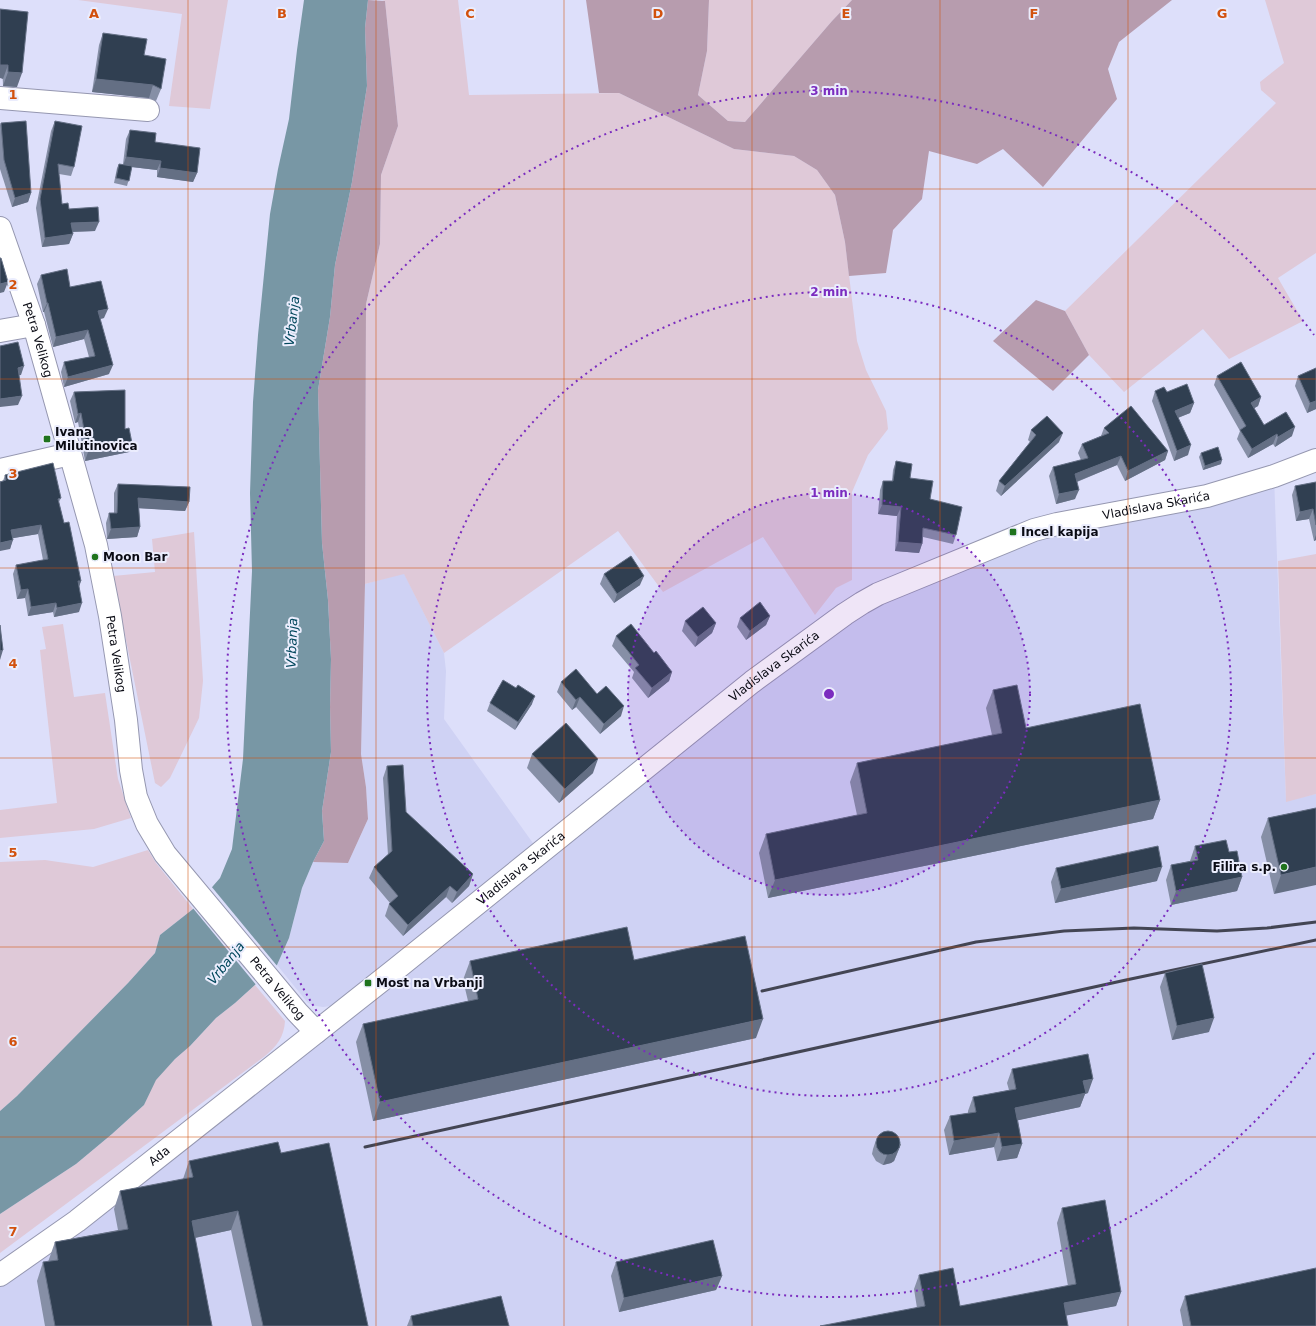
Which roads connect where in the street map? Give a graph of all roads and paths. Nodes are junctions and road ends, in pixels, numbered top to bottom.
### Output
1 (0, 98) edge
2 (148, 110) dead end
3 (0, 228) edge
4 (34, 325) junction
5 (0, 331) edge
6 (70, 454) junction
7 (1316, 460) edge
8 (0, 470) edge
9 (316, 1032) junction
10 (0, 1275) edge

1 - 2 street
3 - 4 street, Petra Velikog
4 - 5 street
4 - 6 street, Petra Velikog
6 - 8 street
6 - 9 street, Petra Velikog
7 - 9 street, Vladislava Skarića
9 - 10 street, Ada

